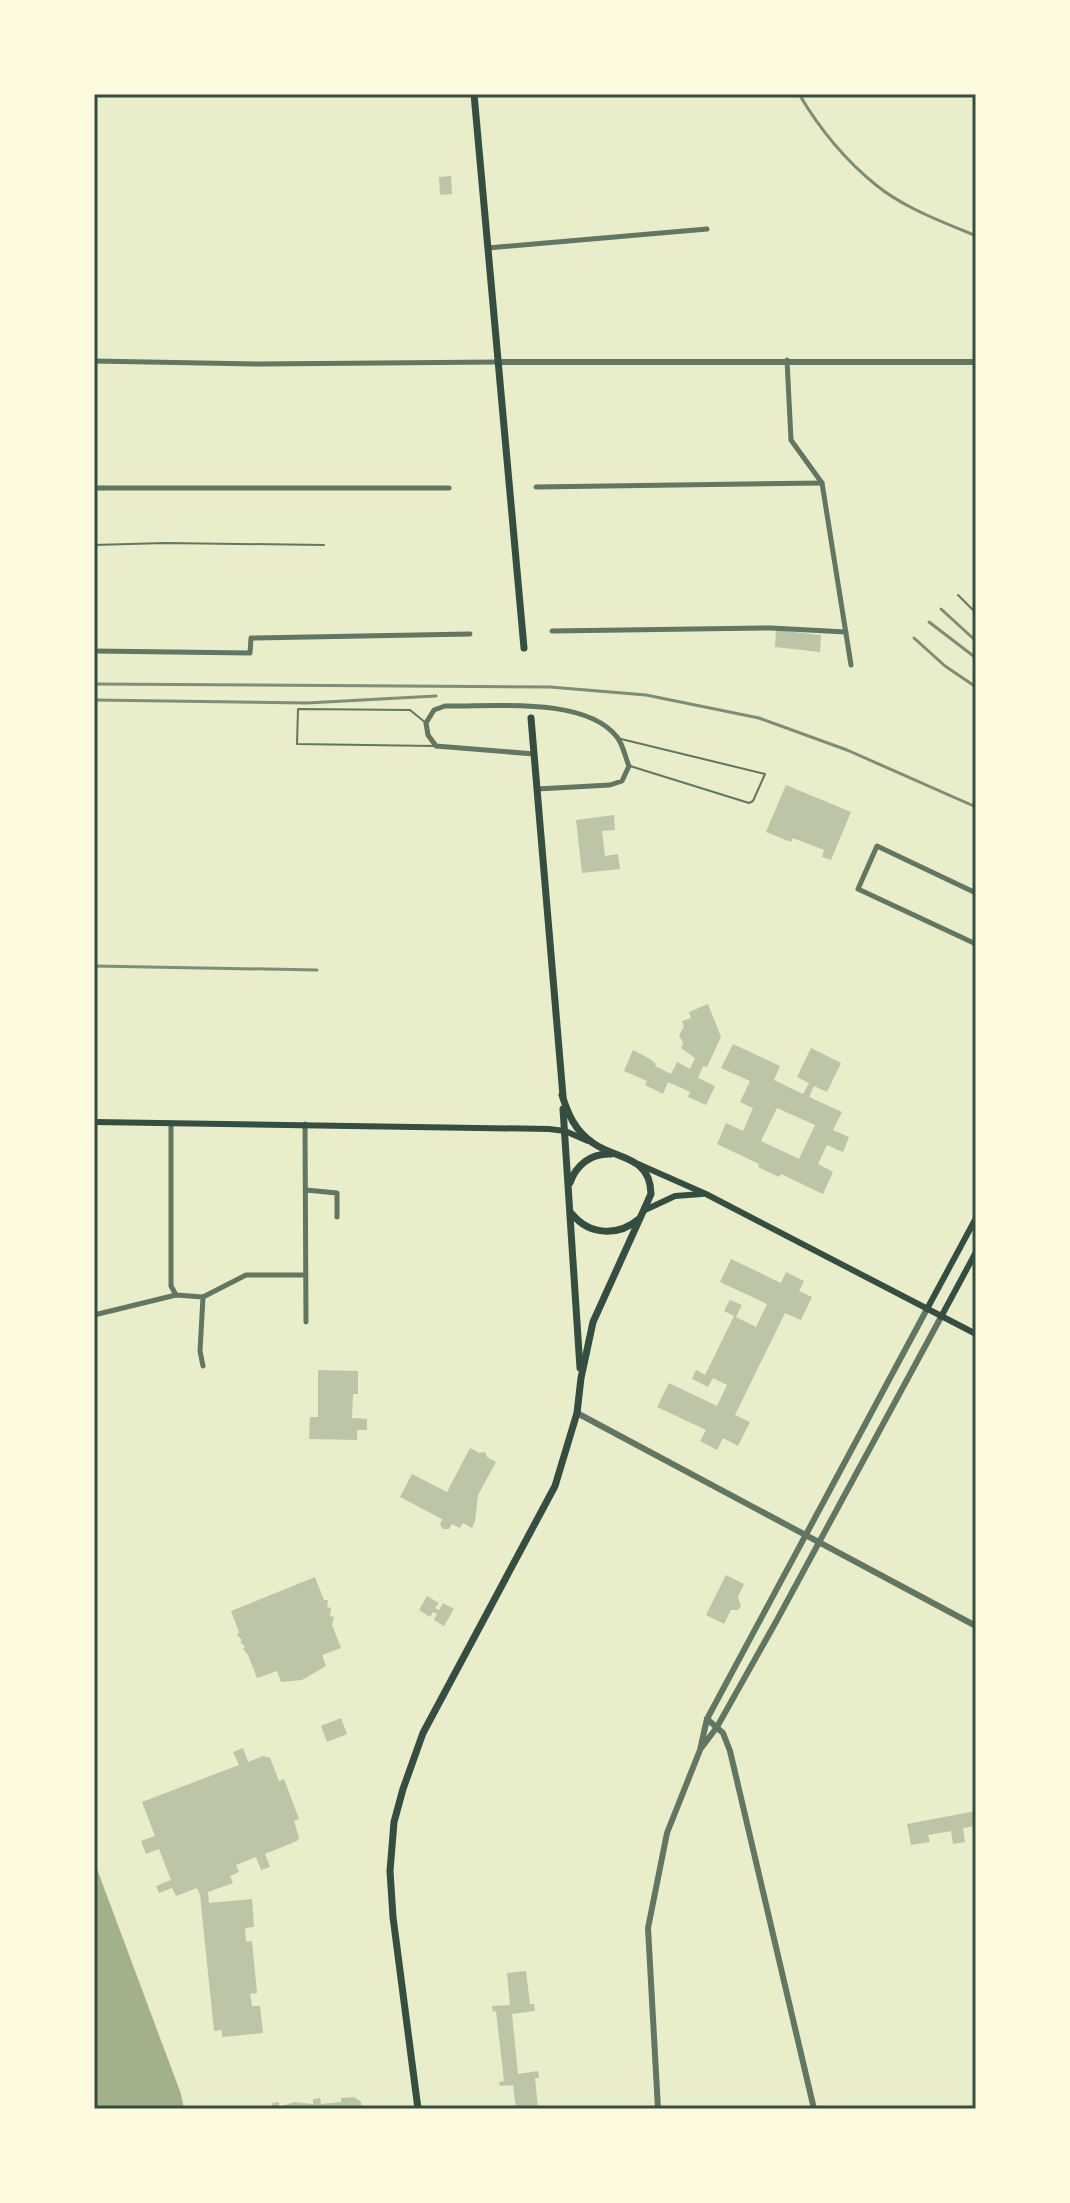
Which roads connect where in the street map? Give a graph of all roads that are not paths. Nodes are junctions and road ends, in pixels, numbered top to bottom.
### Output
1 (474, 94) edge
2 (707, 229) dead end
3 (488, 248) junction
4 (787, 360) junction
5 (94, 361) edge
6 (498, 362) junction
7 (976, 362) edge
8 (822, 483) junction
9 (536, 487) dead end
10 (94, 488) edge
11 (449, 488) dead end
12 (94, 545) edge
13 (324, 545) dead end
14 (958, 595) dead end
15 (976, 613) edge
16 (552, 631) dead end
17 (847, 632) junction
18 (470, 634) dead end
19 (524, 648) dead end
20 (94, 651) edge
21 (851, 665) dead end
22 (531, 718) dead end
23 (426, 723) junction
24 (619, 739) junction
25 (436, 746) junction
26 (534, 754) junction
27 (629, 766) junction
28 (537, 789) junction
29 (976, 893) edge
30 (976, 944) edge
31 (562, 1095) junction
32 (94, 1122) edge
33 (171, 1123) junction
34 (305, 1124) junction
35 (565, 1131) junction
36 (593, 1144) junction
37 (617, 1154) junction
38 (638, 1164) junction
39 (569, 1187) junction
40 (306, 1190) junction
41 (706, 1194) junction
42 (571, 1213) junction
43 (643, 1214) junction
44 (337, 1217) dead end
45 (976, 1218) edge
46 (976, 1252) edge
47 (305, 1275) junction
48 (176, 1295) junction
49 (203, 1297) junction
50 (927, 1309) junction
51 (94, 1315) edge
52 (941, 1317) junction
53 (306, 1322) dead end
54 (976, 1334) edge
55 (203, 1366) dead end
56 (581, 1378) junction
57 (577, 1413) junction
58 (805, 1534) junction
59 (819, 1542) junction
60 (976, 1626) edge
61 (707, 1719) junction
62 (717, 1727) junction
63 (700, 1750) junction
64 (418, 2109) edge
65 (658, 2109) edge
66 (814, 2109) edge

1 - 3 main road
2 - 3 street
3 - 6 main road
4 - 6 street
4 - 7 street
4 - 8 street
5 - 6 street
6 - 19 main road
8 - 9 street
8 - 17 street
10 - 11 street
12 - 13 lane
14 - 15 lane
16 - 17 street
17 - 21 street
18 - 20 street
22 - 26 main road
23 - 24 street
23 - 25 street
23 - 25 lane
24 - 27 street
24 - 27 lane
25 - 26 street
26 - 28 main road
27 - 28 street
28 - 31 main road
29 - 30 street
31 - 35 main road
31 - 36 main road
32 - 33 main road
33 - 34 main road
33 - 48 street
34 - 35 main road
34 - 40 street
35 - 36 main road
35 - 39 main road
36 - 37 main road
37 - 38 main road
37 - 39 main road
38 - 41 main road
38 - 43 main road
39 - 42 main road
40 - 44 street
40 - 47 street
41 - 43 main road
41 - 50 main road
42 - 43 main road
42 - 56 main road
43 - 56 main road
45 - 50 main road
46 - 52 main road
47 - 49 street
47 - 53 street
48 - 49 street
48 - 51 street
49 - 55 street
50 - 52 main road
50 - 58 street
52 - 54 main road
52 - 59 street
56 - 57 main road
57 - 58 street
57 - 64 main road
58 - 59 street
58 - 61 street
59 - 60 street
59 - 62 street
61 - 62 street
61 - 63 street
62 - 63 street
62 - 66 street
63 - 65 street

